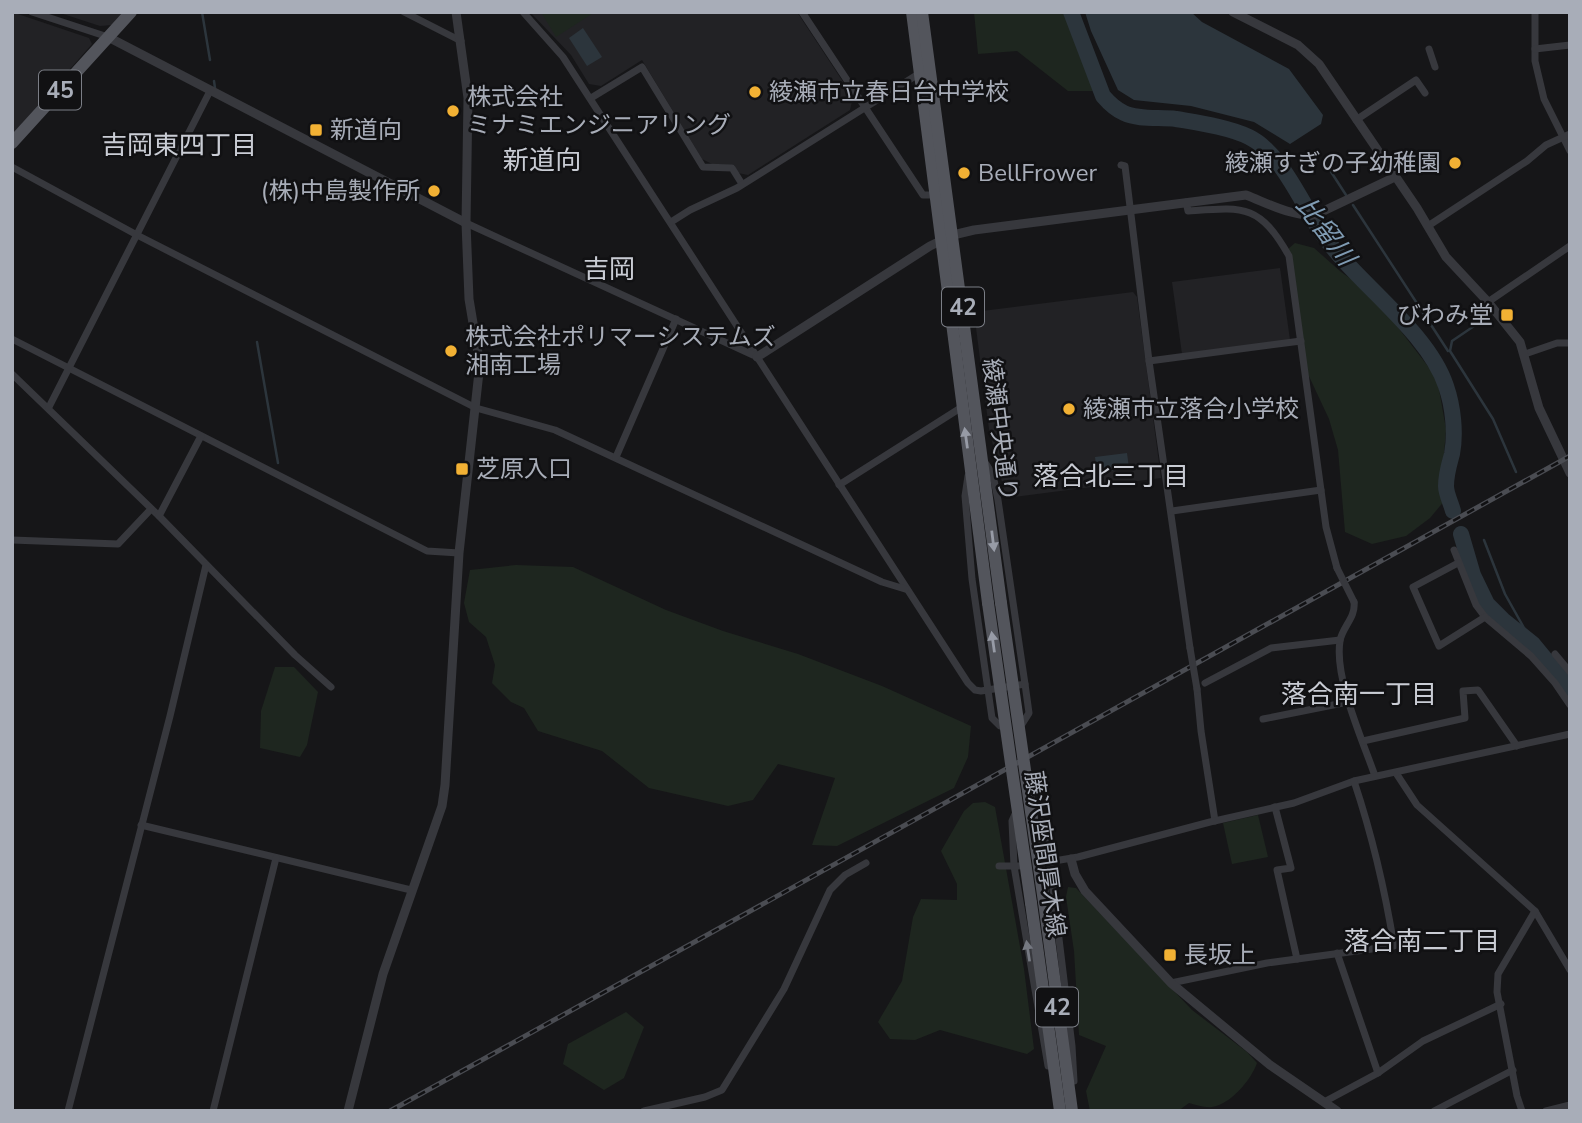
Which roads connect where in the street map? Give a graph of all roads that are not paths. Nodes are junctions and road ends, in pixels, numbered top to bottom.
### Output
1 (32, 12) edge
2 (131, 12) edge
3 (404, 12) edge
4 (456, 12) edge
5 (523, 12) edge
6 (802, 12) edge
7 (912, 12) edge
8 (922, 12) edge
9 (1233, 12) edge
10 (1535, 12) edge
11 (108, 37) junction
12 (461, 41) junction
13 (1570, 46) edge
14 (1429, 49) dead end
15 (1535, 49) junction
16 (1435, 68) dead end
17 (920, 73) junction
18 (210, 91) junction
19 (1425, 93) dead end
20 (591, 98) junction
21 (866, 106) junction
22 (1356, 120) junction
23 (1566, 135) edge
24 (12, 143) edge
25 (1570, 151) edge
26 (1121, 165) dead end
27 (12, 167) edge
28 (1395, 177) junction
29 (742, 184) junction
30 (936, 195) junction
31 (1186, 202) junction
32 (1130, 210) junction
33 (671, 222) junction
34 (466, 223) junction
35 (1428, 226) junction
36 (137, 235) junction
37 (948, 238) junction
38 (1570, 246) edge
39 (1488, 302) junction
40 (676, 319) junction
41 (12, 339) edge
42 (1301, 341) junction
43 (1570, 343) edge
44 (1525, 354) junction
45 (757, 357) junction
46 (1149, 361) junction
47 (68, 368) junction
48 (12, 374) edge
49 (49, 407) junction
50 (962, 407) junction
51 (476, 408) junction
52 (201, 436) junction
53 (616, 457) junction
54 (976, 460) junction
55 (1570, 474) edge
56 (839, 485) junction
57 (1321, 490) junction
58 (151, 509) junction
59 (1172, 511) junction
60 (159, 516) junction
61 (12, 540) edge
62 (1454, 550) dead end
63 (459, 552) junction
64 (1458, 563) junction
65 (206, 565) junction
66 (906, 589) junction
67 (994, 603) joint
68 (1485, 617) junction
69 (1340, 640) junction
70 (1555, 654) dead end
71 (1570, 672) edge
72 (1205, 683) dead end
73 (1025, 684) junction
74 (331, 687) dead end
75 (988, 691) junction
76 (1348, 702) junction
77 (1570, 705) edge
78 (1263, 719) dead end
79 (1570, 734) edge
80 (1363, 741) junction
81 (1517, 746) junction
82 (1396, 773) junction
83 (1375, 776) junction
84 (1354, 781) junction
85 (1275, 807) junction
86 (1215, 821) junction
87 (141, 825) junction
88 (276, 858) junction
89 (1071, 859) junction
90 (1051, 862) junction
91 (866, 863) dead end
92 (999, 866) dead end
93 (1014, 866) junction
94 (411, 890) junction
95 (1038, 902) junction
96 (1535, 911) junction
97 (1337, 953) junction
98 (1297, 959) junction
99 (1570, 970) edge
100 (1171, 983) junction
101 (1501, 1004) junction
102 (1513, 1070) junction
103 (1378, 1073) junction
104 (1056, 1090) junction
105 (1324, 1102) junction
106 (1570, 1105) edge
107 (68, 1111) edge
108 (213, 1111) edge
109 (348, 1111) edge
110 (644, 1111) edge
111 (1060, 1111) edge
112 (1073, 1111) edge
113 (1337, 1111) edge
114 (1434, 1111) edge
115 (1522, 1111) edge
116 (1546, 1111) edge

1 - 11 street
2 - 11 main road, 45
3 - 12 street
4 - 12 street
5 - 20 street
6 - 21 street
7 - 17 main road, 綾瀬中央通り / 42
8 - 37 main road, 綾瀬中央通り / 42
9 - 22 street
10 - 15 street
11 - 18 street
11 - 24 main road, 45
12 - 34 street
13 - 15 street
14 - 16 street
15 - 23 street
17 - 21 street
17 - 30 main road, 綾瀬中央通り / 42
18 - 34 street
18 - 36 street
19 - 22 street
20 - 29 street
20 - 33 street
21 - 29 street
21 - 30 street
22 - 28 street
23 - 25 street
23 - 35 street
26 - 32 street
27 - 36 street
28 - 31 street
28 - 35 street
29 - 33 street
30 - 37 main road, 綾瀬中央通り / 42
31 - 32 street
31 - 42 street
32 - 37 street
32 - 46 street
33 - 45 street
34 - 40 street
34 - 51 street
35 - 39 street
36 - 47 street
36 - 51 street
37 - 45 street
37 - 50 main road, 綾瀬中央通り / 42
37 - 54 main road, 綾瀬中央通り / 42
38 - 39 street
39 - 44 street
40 - 45 street
40 - 53 street
41 - 47 street
42 - 46 street
42 - 57 street
43 - 44 street
44 - 55 street
45 - 56 street
46 - 59 street
47 - 49 street
47 - 52 street
48 - 49 street
49 - 58 street
54 -> 50 main road, 綾瀬中央通り / 42
50 - 56 street
51 - 53 street
51 - 63 street
52 - 60 street
52 - 63 street
53 - 66 street
54 - 67 main road, 綾瀬中央通り / 42
54 - 73 street
54 - 75 street
56 - 66 street
57 - 59 street
57 - 69 street, bridge
58 - 60 street
58 - 61 street
59 - 86 street, bridge
60 - 65 street
62 - 64 street
63 - 94 street
64 - 68 street
64 - 68 street
65 - 74 street
65 - 87 street
66 - 75 street
67 - 95 main road, 藤沢座間厚木線 / 42, bridge
68 - 77 street
69 - 72 street
69 - 76 street
70 - 71 street
73 - 75 street
73 - 75 street
76 - 78 street
76 - 80 street
79 - 81 street
80 - 81 street
80 - 83 street
81 - 82 street
82 - 83 street
82 - 96 street
83 - 84 street
84 - 85 street
84 - 97 street
85 - 86 street
85 - 98 street
86 - 89 street
87 - 88 street
87 - 107 street
88 - 94 street
88 - 108 street
89 - 90 street
89 - 100 street
90 - 93 street
90 - 93 street
90 - 112 street
91 - 110 street
92 - 93 street
104 -> 93 street
94 - 109 street
95 - 104 main road, 藤沢座間厚木線 / 42
95 - 112 main road, 藤沢座間厚木線 / 42
96 - 99 street
96 - 101 street
97 - 98 street
97 - 103 street
98 - 100 street
100 - 105 street
101 - 102 street
101 - 103 street
102 - 114 street
102 - 115 street
103 - 105 street
104 - 111 main road, 藤沢座間厚木線 / 42
105 - 113 street
106 - 116 street

